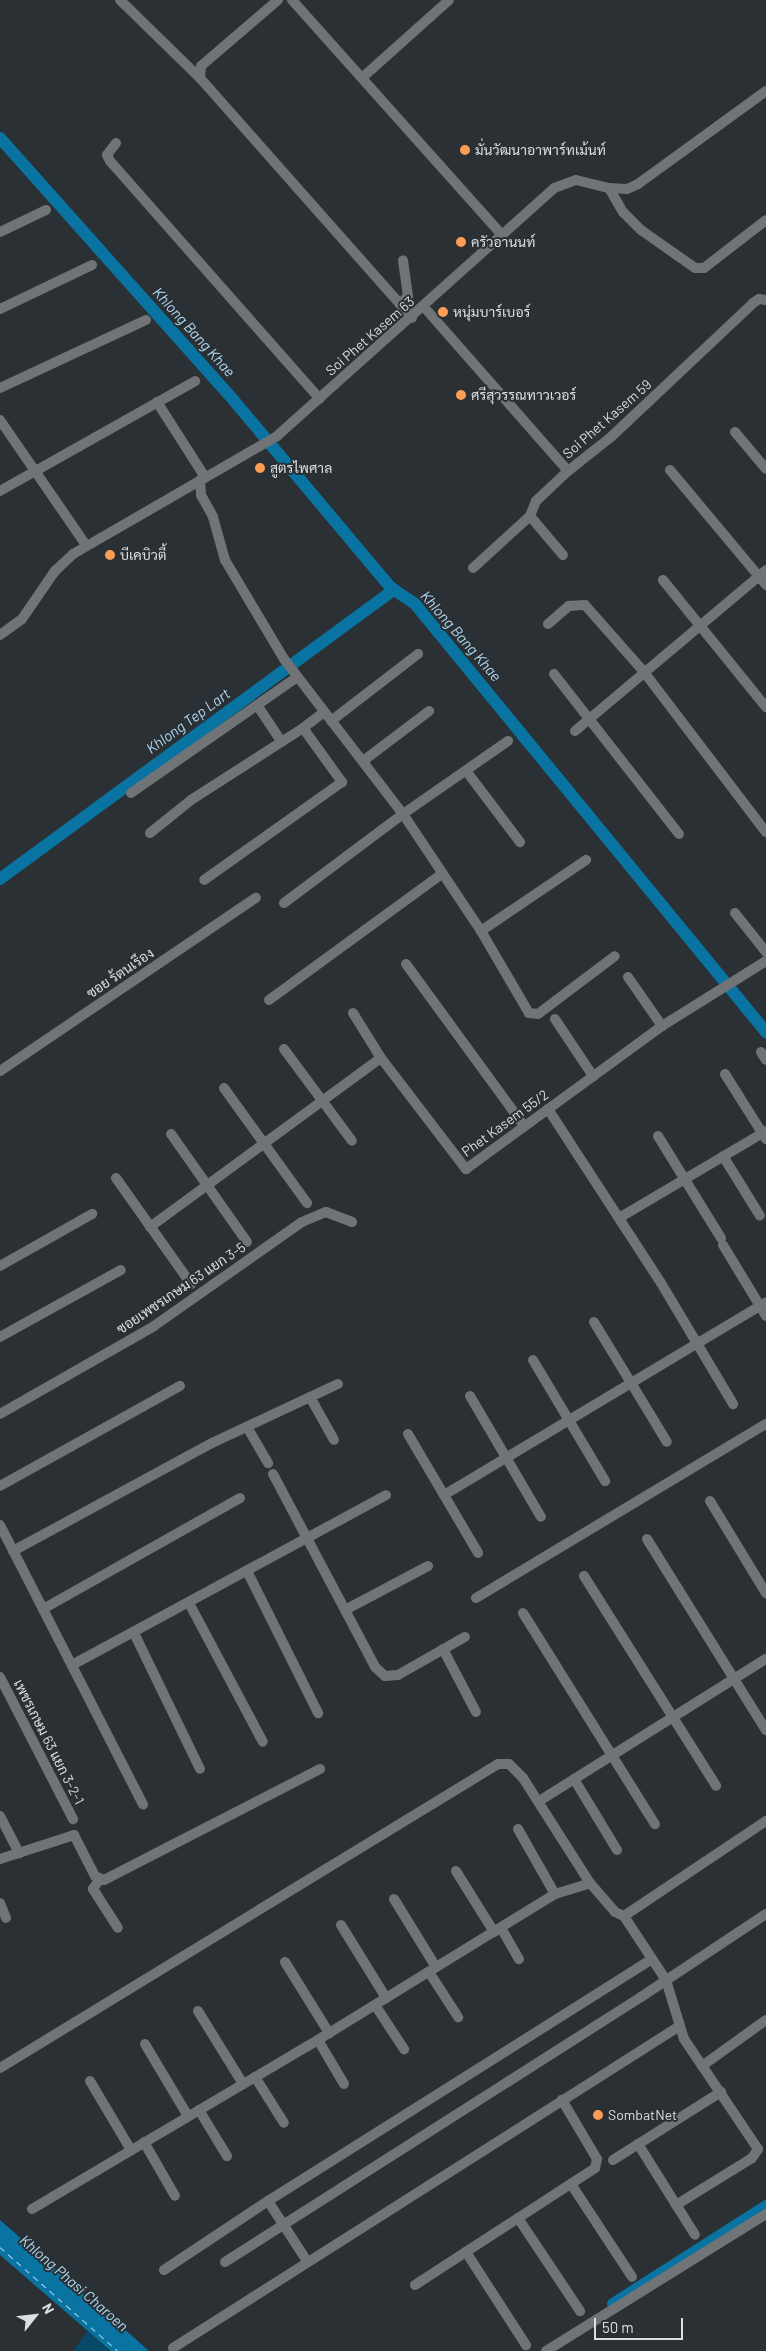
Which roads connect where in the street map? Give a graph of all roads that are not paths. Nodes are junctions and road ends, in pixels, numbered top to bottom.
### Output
1 (120, 0) edge
2 (278, 0) edge
3 (292, 0) edge
4 (449, 0) edge
5 (200, 78) junction
6 (364, 78) junction
7 (766, 91) edge
8 (116, 143) dead end
9 (609, 188) junction
10 (46, 210) dead end
11 (766, 220) edge
12 (0, 232) edge
13 (502, 235) junction
14 (403, 260) dead end
15 (92, 265) dead end
16 (766, 300) edge
17 (400, 304) junction
18 (424, 308) junction
19 (0, 309) edge
20 (412, 318) junction
21 (146, 320) dead end
22 (195, 381) dead end
23 (0, 388) edge
24 (320, 399) junction
25 (157, 402) junction
26 (0, 420) edge
27 (735, 432) dead end
28 (766, 469) edge
29 (34, 470) junction
30 (670, 470) dead end
31 (568, 471) junction
32 (203, 478) junction
33 (0, 491) edge
34 (530, 516) junction
35 (86, 545) junction
36 (564, 555) dead end
37 (473, 568) dead end
38 (762, 573) edge
39 (663, 580) dead end
40 (766, 585) edge
41 (548, 624) dead end
42 (701, 624) junction
43 (0, 635) edge
44 (418, 654) dead end
45 (644, 672) junction
46 (295, 674) junction
47 (554, 674) dead end
48 (256, 705) junction
49 (766, 707) edge
50 (429, 711) dead end
51 (324, 712) junction
52 (589, 718) junction
53 (331, 721) junction
54 (304, 728) junction
55 (575, 731) dead end
56 (281, 741) junction
57 (508, 741) dead end
58 (362, 762) junction
59 (468, 772) junction
60 (131, 792) dead end
61 (403, 814) junction
62 (766, 832) edge
63 (150, 833) dead end
64 (679, 834) dead end
65 (520, 842) dead end
66 (586, 860) dead end
67 (443, 874) junction
68 (204, 880) dead end
69 (256, 898) dead end
70 (284, 903) dead end
71 (735, 913) dead end
72 (481, 931) junction
73 (766, 952) edge
74 (615, 956) dead end
75 (766, 961) edge
76 (406, 964) dead end
77 (628, 977) dead end
78 (269, 1000) dead end
79 (353, 1013) dead end
80 (555, 1019) dead end
81 (662, 1026) junction
82 (284, 1049) dead end
83 (381, 1058) junction
84 (0, 1071) edge
85 (725, 1074) dead end
86 (593, 1076) junction
87 (224, 1088) dead end
88 (322, 1101) junction
89 (548, 1109) junction
90 (524, 1126) junction
91 (171, 1134) dead end
92 (765, 1134) edge
93 (658, 1136) dead end
94 (352, 1141) dead end
95 (265, 1143) junction
96 (723, 1156) junction
97 (116, 1178) dead end
98 (685, 1179) junction
99 (207, 1185) junction
100 (307, 1203) dead end
101 (92, 1214) dead end
102 (760, 1216) dead end
103 (619, 1218) junction
104 (352, 1222) dead end
105 (150, 1227) junction
106 (247, 1242) dead end
107 (0, 1266) edge
108 (121, 1270) dead end
109 (191, 1284) dead end
110 (763, 1304) edge
111 (766, 1316) edge
112 (594, 1322) dead end
113 (0, 1337) edge
114 (697, 1344) junction
115 (533, 1360) dead end
116 (630, 1383) junction
117 (338, 1384) dead end
118 (180, 1386) dead end
119 (470, 1396) dead end
120 (310, 1397) junction
121 (733, 1404) dead end
122 (0, 1414) edge
123 (569, 1420) junction
124 (766, 1424) edge
125 (247, 1427) junction
126 (408, 1434) dead end
127 (334, 1440) dead end
128 (666, 1442) dead end
129 (507, 1458) junction
130 (268, 1463) dead end
131 (273, 1474) dead end
132 (605, 1481) dead end
133 (0, 1486) edge
134 (386, 1495) dead end
135 (444, 1495) junction
136 (240, 1498) dead end
137 (710, 1501) dead end
138 (541, 1517) dead end
139 (0, 1525) edge
140 (308, 1538) junction
141 (647, 1539) dead end
142 (13, 1551) junction
143 (478, 1553) dead end
144 (428, 1566) dead end
145 (247, 1571) junction
146 (584, 1576) dead end
147 (766, 1594) edge
148 (476, 1598) dead end
149 (189, 1603) junction
150 (43, 1609) junction
151 (346, 1610) junction
152 (523, 1613) dead end
153 (134, 1633) junction
154 (465, 1637) dead end
155 (443, 1648) junction
156 (766, 1659) edge
157 (72, 1666) junction
158 (0, 1677) edge
159 (734, 1679) junction
160 (476, 1712) dead end
161 (318, 1713) dead end
162 (672, 1717) junction
163 (766, 1730) edge
164 (263, 1742) dead end
165 (611, 1756) junction
166 (200, 1769) dead end
167 (320, 1769) dead end
168 (574, 1779) junction
169 (716, 1786) dead end
170 (544, 1798) dead end
171 (143, 1806) dead end
172 (0, 1816) edge
173 (73, 1819) dead end
174 (766, 1821) edge
175 (655, 1824) dead end
176 (518, 1829) dead end
177 (617, 1850) dead end
178 (19, 1853) junction
179 (0, 1859) edge
180 (456, 1871) dead end
181 (99, 1880) junction
182 (590, 1883) junction
183 (555, 1894) junction
184 (394, 1899) dead end
185 (0, 1903) edge
186 (766, 1914) edge
187 (624, 1916) junction
188 (6, 1918) dead end
189 (341, 1924) dead end
190 (118, 1928) dead end
191 (498, 1930) junction
192 (519, 1959) dead end
193 (652, 1959) junction
194 (285, 1962) dead end
195 (433, 1969) junction
196 (666, 1980) junction
197 (386, 1998) junction
198 (375, 2004) junction
199 (198, 2012) dead end
200 (458, 2017) dead end
201 (766, 2020) edge
202 (678, 2027) junction
203 (329, 2033) junction
204 (318, 2040) junction
205 (144, 2044) dead end
206 (404, 2049) dead end
207 (702, 2066) junction
208 (0, 2068) edge
209 (254, 2078) junction
210 (90, 2081) dead end
211 (243, 2084) junction
212 (344, 2084) dead end
213 (721, 2092) junction
214 (562, 2100) junction
215 (199, 2110) junction
216 (188, 2116) junction
217 (284, 2123) dead end
218 (144, 2142) junction
219 (638, 2144) junction
220 (132, 2150) junction
221 (227, 2156) dead end
222 (613, 2160) dead end
223 (571, 2184) junction
224 (175, 2196) dead end
225 (268, 2201) junction
226 (676, 2205) junction
227 (32, 2209) dead end
228 (766, 2214) edge
229 (518, 2218) junction
230 (283, 2224) junction
231 (695, 2235) dead end
232 (466, 2252) junction
233 (308, 2261) junction
234 (225, 2262) dead end
235 (164, 2270) dead end
236 (632, 2277) dead end
237 (415, 2285) dead end
238 (580, 2312) dead end
239 (526, 2345) dead end
240 (173, 2348) dead end
241 (546, 2351) edge

1 - 5 street
2 - 5 street
3 - 6 street
4 - 6 street
5 - 17 street
6 - 13 street
7 - 9 street, Soi Phet Kasem 63
8 - 24 street
9 - 11 street
9 - 13 street, Soi Phet Kasem 63
10 - 12 street
13 - 18 street, Soi Phet Kasem 63
14 - 17 street
15 - 19 street
16 - 31 street, Soi Phet Kasem 59
17 - 20 street
18 - 20 street, Soi Phet Kasem 63
18 - 31 street
20 - 24 street, Soi Phet Kasem 63
21 - 23 street
22 - 25 street
24 - 32 street, Soi Phet Kasem 63
25 - 29 street
25 - 32 street
26 - 29 street
27 - 28 street
29 - 33 street
29 - 35 street
30 - 38 street
31 - 34 street, Soi Phet Kasem 59
32 - 35 street, Soi Phet Kasem 63
32 - 46 street
34 - 36 street
34 - 37 street, Soi Phet Kasem 59
35 - 43 street, Soi Phet Kasem 63
38 - 40 street
38 - 42 street
39 - 42 street
41 - 45 street
42 - 45 street
42 - 49 street
44 - 53 street
45 - 52 street
45 - 62 street
46 - 48 street
46 - 51 street
47 - 52 street
48 - 56 street
48 - 60 street
50 - 58 street
51 - 53 street
51 - 54 street
52 - 55 street
52 - 64 street
53 - 58 street
54 - 56 street
54 - 68 street
56 - 63 street
57 - 59 street
58 - 61 street
59 - 61 street
59 - 65 street
61 - 67 street
61 - 70 street
66 - 72 street
67 - 72 street
67 - 78 street
69 - 84 street, ซอย ร้ตนเรึอง
71 - 73 street
72 - 74 street
75 - 81 street, Phet Kasem 55/2
76 - 90 street
77 - 81 street
79 - 83 street, Phet Kasem 55/2
80 - 86 street
81 - 86 street, Phet Kasem 55/2
82 - 88 street
83 - 88 street
83 - 90 street, Phet Kasem 55/2
85 - 92 street
86 - 89 street, Phet Kasem 55/2
87 - 95 street
88 - 94 street
88 - 95 street
89 - 90 street, Phet Kasem 55/2
89 - 103 street
91 - 99 street
92 - 96 street
93 - 98 street
95 - 99 street
95 - 100 street
96 - 98 street
96 - 102 street
97 - 105 street
98 - 103 street
98 - 110 street
99 - 105 street
99 - 106 street
101 - 107 street
103 - 114 street
104 - 122 street, ซอยเพชรเกษม 63 แยก 3-5
105 - 109 street
108 - 113 street
110 - 111 street
110 - 114 street
112 - 116 street
114 - 116 street
114 - 121 street
115 - 123 street
116 - 123 street
116 - 128 street
117 - 120 street
118 - 133 street
119 - 129 street
120 - 125 street
120 - 127 street
123 - 129 street
123 - 132 street
124 - 148 street
125 - 130 street
125 - 142 street
126 - 135 street
129 - 135 street
129 - 138 street
131 - 140 street
134 - 140 street
135 - 143 street
136 - 150 street
137 - 147 street
139 - 142 street
140 - 145 street
140 - 151 street
141 - 159 street
142 - 150 street
144 - 151 street
145 - 149 street
145 - 161 street
146 - 162 street
149 - 153 street
149 - 164 street
150 - 157 street
151 - 155 street
152 - 165 street
153 - 157 street
153 - 166 street
154 - 155 street
155 - 160 street
156 - 159 street
157 - 171 street
158 - 173 street, เพชรเกษม 63 แยก 3-2-1
159 - 162 street
159 - 163 street
162 - 165 street
162 - 169 street
165 - 168 street
165 - 175 street
167 - 181 street
168 - 170 street
168 - 177 street
172 - 178 street
174 - 187 street
176 - 183 street
178 - 179 street
178 - 181 street
180 - 191 street
181 - 190 street
182 - 183 street
182 - 187 street
182 - 208 street
183 - 191 street
184 - 195 street
185 - 188 street
186 - 196 street
187 - 193 street
189 - 197 street
191 - 192 street
191 - 195 street
193 - 196 street
193 - 225 street
194 - 203 street
195 - 197 street
195 - 200 street
196 - 202 street
196 - 230 street
197 - 198 street
198 - 203 street
198 - 206 street
199 - 211 street
201 - 207 street
202 - 207 street
202 - 214 street
203 - 204 street
204 - 209 street
204 - 212 street
205 - 216 street
207 - 213 street
209 - 211 street
209 - 217 street
210 - 220 street
211 - 215 street
213 - 219 street
213 - 226 street
214 - 223 street
214 - 233 street
215 - 216 street
215 - 221 street
216 - 218 street
218 - 220 street
218 - 224 street
219 - 222 street
219 - 226 street
220 - 227 street
223 - 229 street
223 - 236 street
225 - 230 street
225 - 235 street
226 - 231 street
228 - 241 street
229 - 232 street
229 - 238 street
230 - 233 street
230 - 234 street
232 - 237 street
232 - 239 street
233 - 240 street

